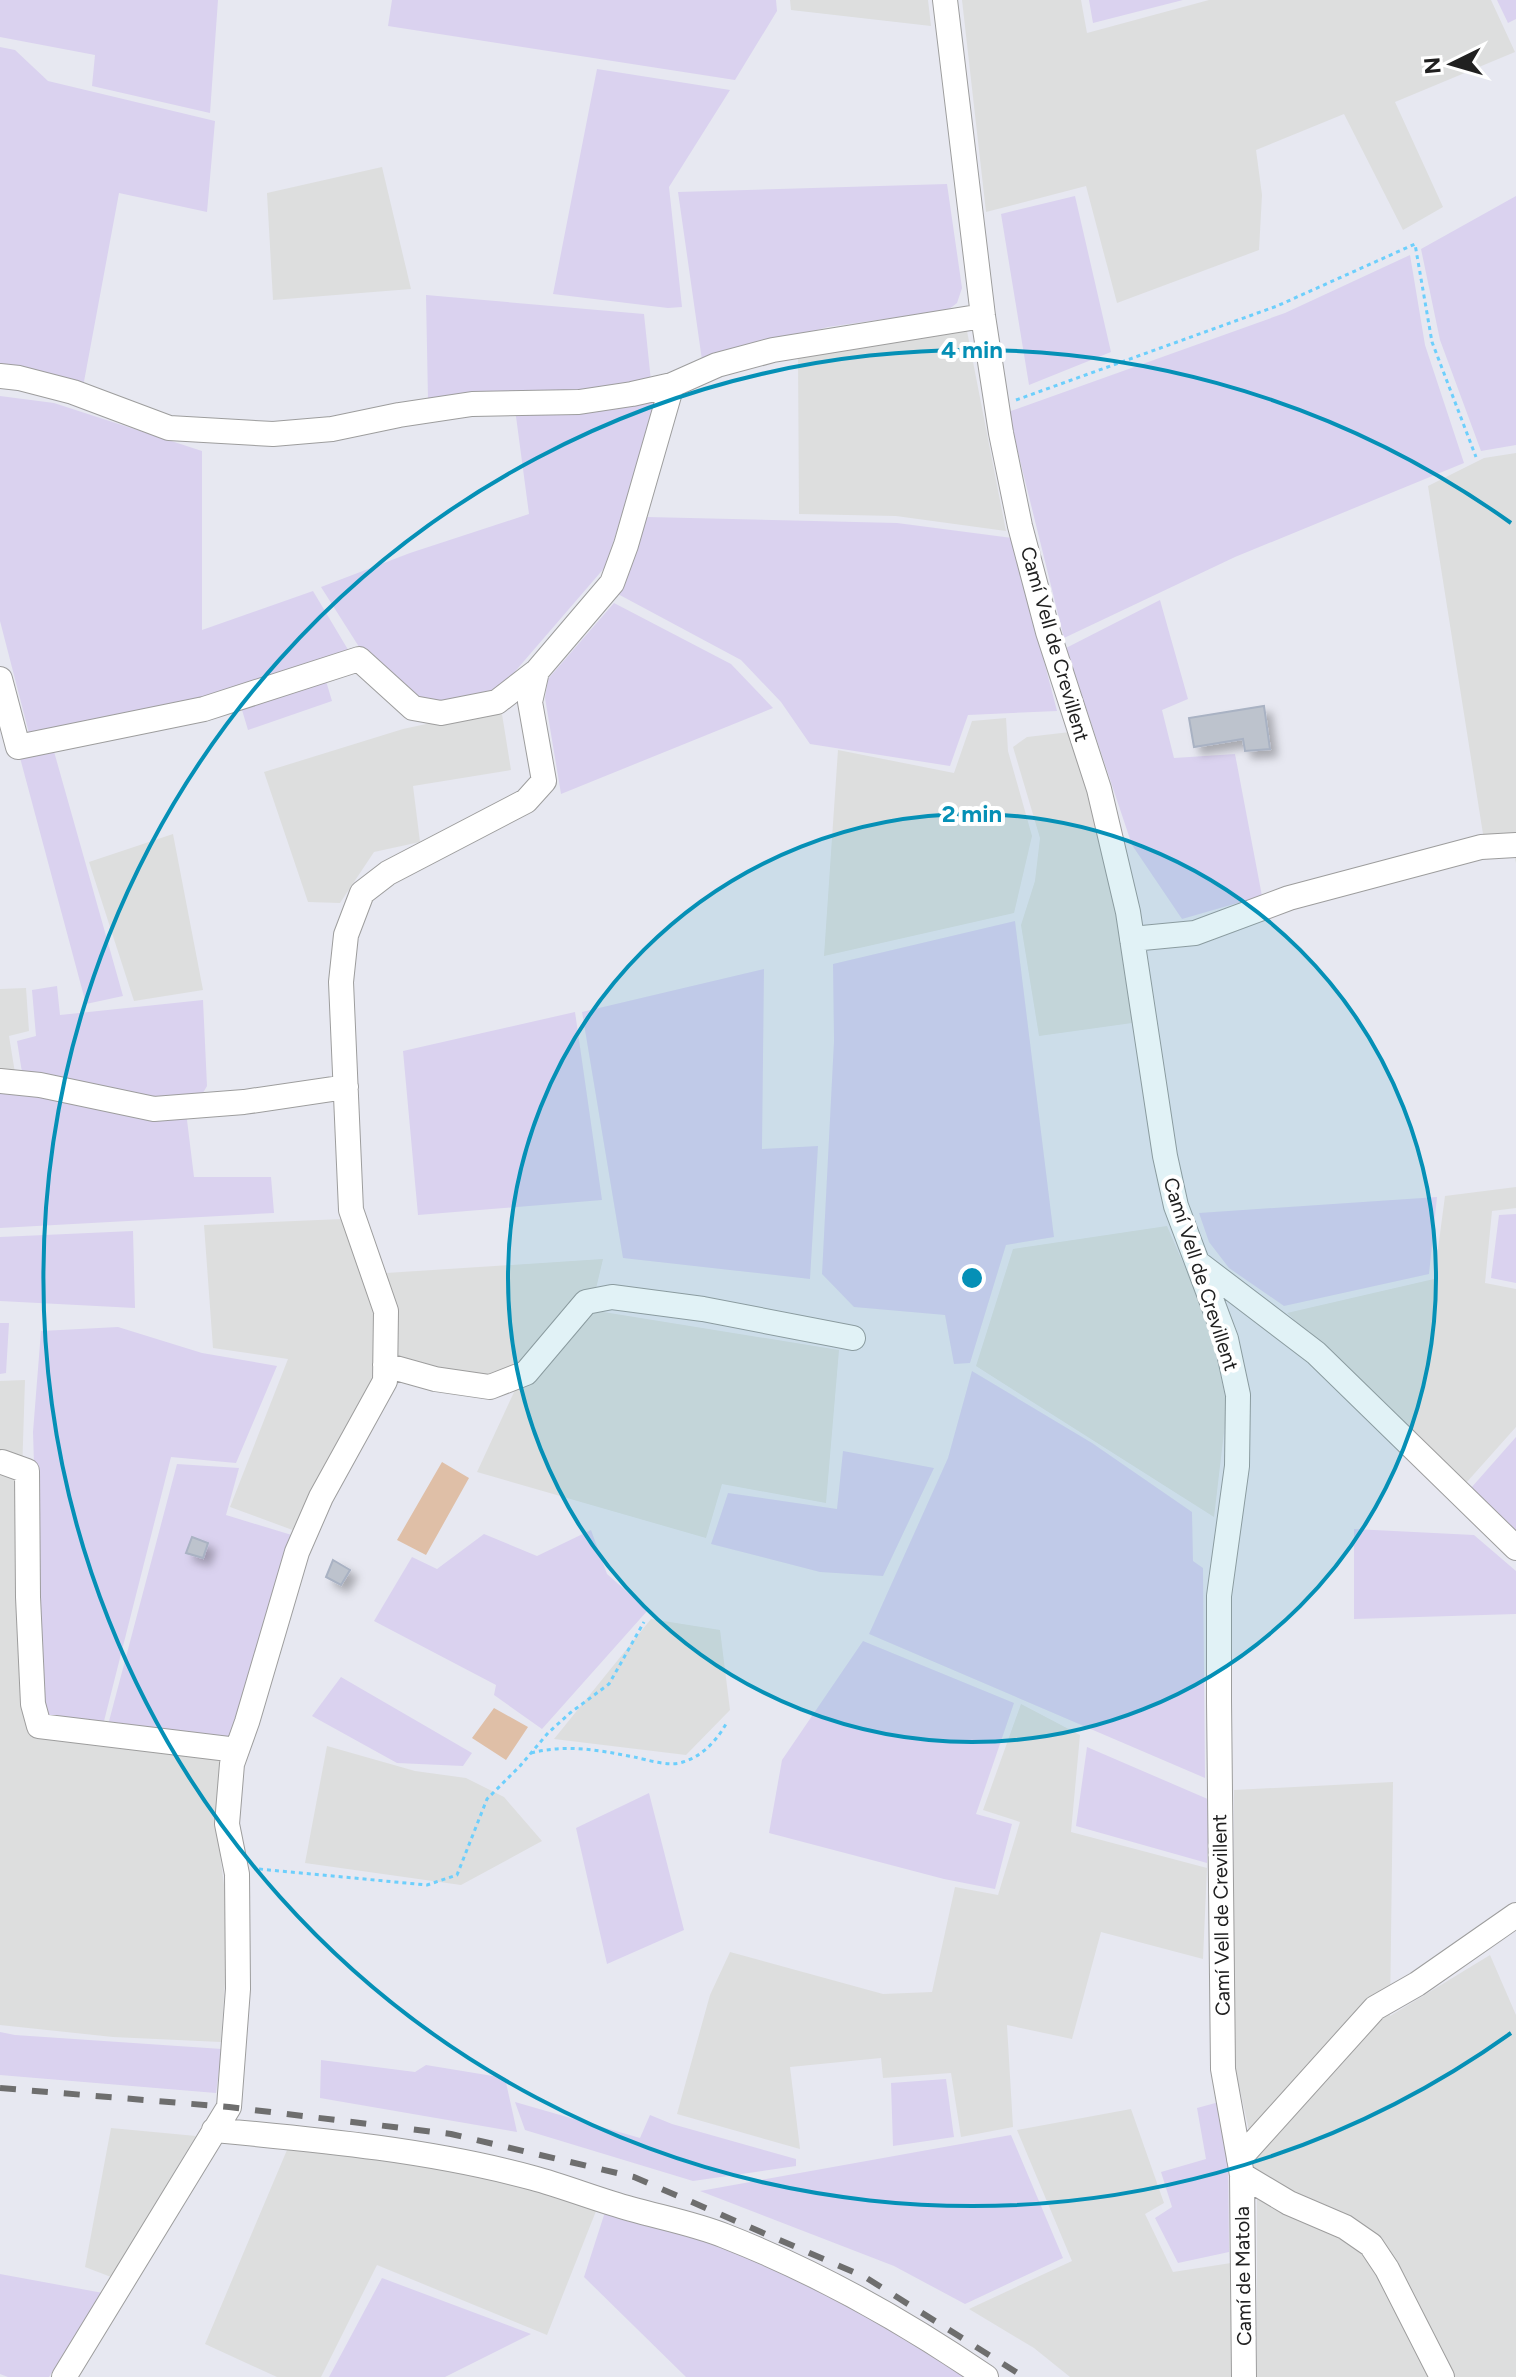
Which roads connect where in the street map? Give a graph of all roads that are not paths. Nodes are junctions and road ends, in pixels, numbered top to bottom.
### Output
1 (945, 0) edge
2 (983, 316) junction
3 (0, 376) edge
4 (672, 385) junction
5 (537, 671) junction
6 (0, 679) edge
7 (1516, 845) edge
8 (1132, 939) junction
9 (0, 1081) edge
10 (346, 1087) junction
11 (1198, 1263) junction
12 (853, 1338) dead end
13 (385, 1365) junction
14 (2, 1462) dead end
15 (1516, 1548) edge
16 (237, 1750) junction
17 (1516, 1915) edge
18 (214, 2130) junction
19 (1241, 2167) junction
20 (64, 2377) edge
21 (986, 2377) edge
22 (1244, 2377) edge
23 (1442, 2377) edge

1 - 2 street, Camí Vell de Crevillent
2 - 4 street
2 - 8 street, Camí Vell de Crevillent
3 - 4 street
4 - 5 street
5 - 6 street
5 - 10 street
7 - 8 street
8 - 11 street, Camí Vell de Crevillent
9 - 10 street
10 - 13 street
11 - 15 street
11 - 19 street, Camí Vell de Crevillent
12 - 13 street
13 - 16 street
14 - 16 street
16 - 18 street
17 - 19 street
18 - 20 street
18 - 21 street
19 - 22 street, Camí de Matola
19 - 23 street

